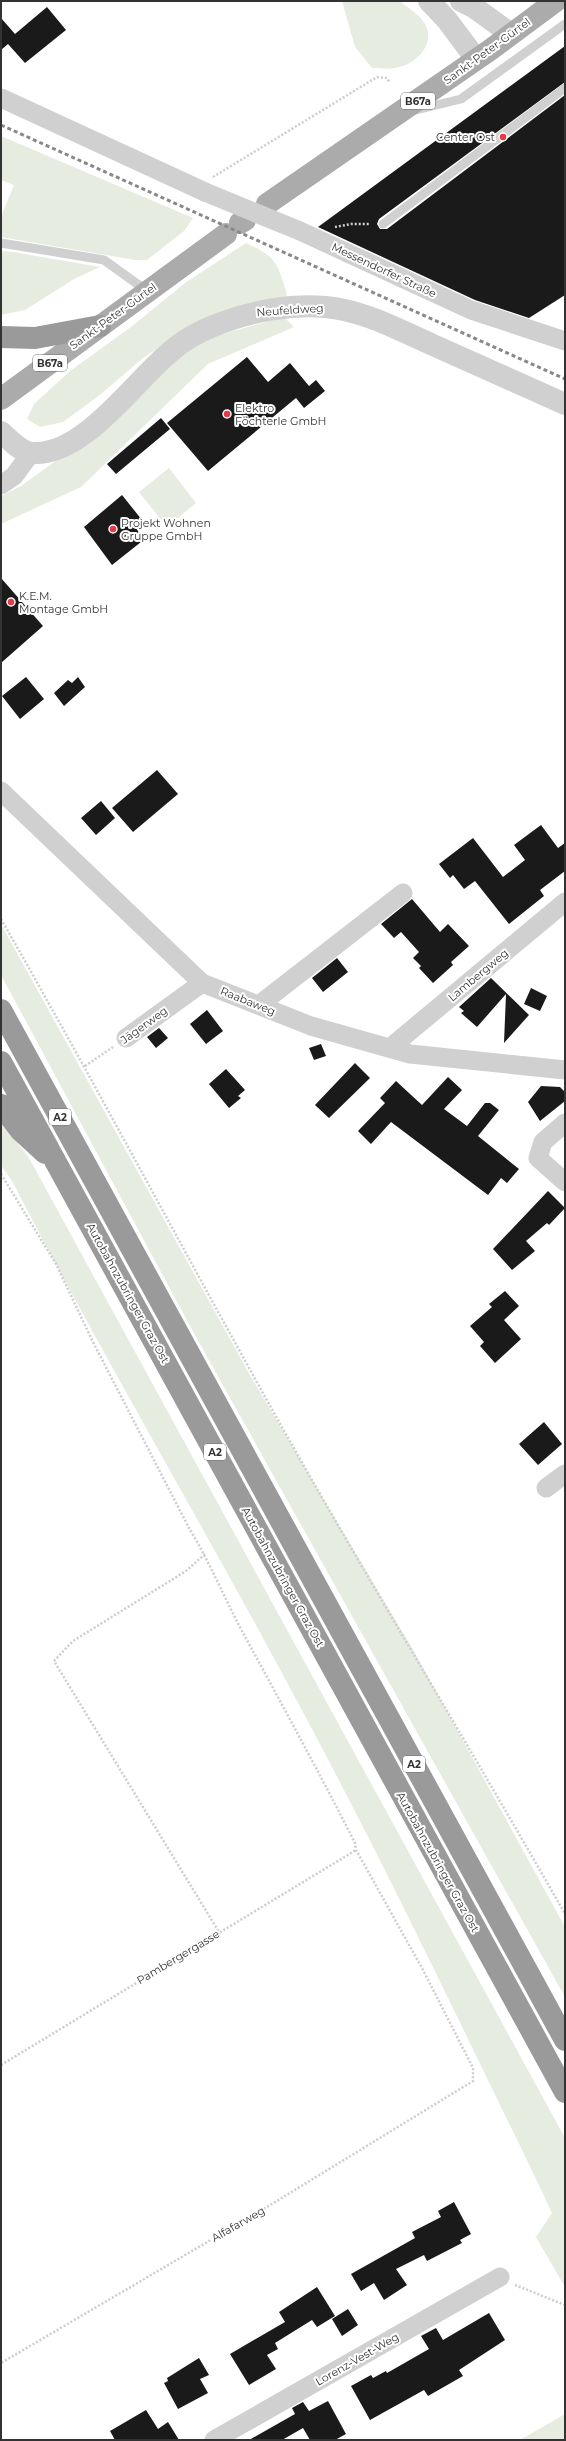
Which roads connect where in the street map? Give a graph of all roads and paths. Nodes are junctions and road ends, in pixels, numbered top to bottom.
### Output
1 (429, 1) edge
2 (461, 1) edge
3 (556, 1) edge
4 (565, 24) edge
5 (511, 34) junction
6 (476, 59) junction
7 (390, 83) dead end
8 (565, 88) edge
9 (1, 98) edge
10 (399, 114) junction
11 (202, 191) junction
12 (267, 204) dead end
13 (384, 224) joint
14 (237, 226) dead end
15 (331, 228) dead end
16 (1, 243) edge
17 (147, 291) junction
18 (100, 326) junction
19 (1, 337) edge
20 (565, 341) edge
21 (1, 399) edge
22 (565, 404) edge
23 (1, 432) edge
24 (31, 454) junction
25 (1, 485) edge
26 (1, 791) edge
27 (402, 894) dead end
28 (565, 902) edge
29 (1, 919) edge
30 (202, 983) junction
31 (258, 1005) junction
32 (1, 1010) edge
33 (126, 1038) joint
34 (391, 1047) junction
35 (1, 1062) edge
36 (85, 1066) junction
37 (565, 1070) edge
38 (1, 1105) edge
39 (565, 1123) edge
40 (58, 1164) junction
41 (1, 1174) edge
42 (565, 1182) edge
43 (565, 1474) edge
44 (546, 1488) dead end
45 (205, 1554) junction
46 (356, 1850) junction
47 (565, 1914) edge
48 (219, 1932) junction
49 (565, 2040) edge
50 (1, 2065) edge
51 (565, 2092) edge
52 (500, 2277) joint
53 (565, 2305) edge
54 (1, 2363) edge
55 (214, 2440) edge

1 - 6 street
2 - 5 street
3 - 5 main road, Sankt-Peter-Gürtel / B67a
4 - 10 lane, Sankt-Peter-Gürtel
5 - 6 main road, Sankt-Peter-Gürtel / B67a
6 - 10 main road, Sankt-Peter-Gürtel / B67a
7 - 11 path
8 - 13 lane
9 - 11 street
10 - 12 main road, Sankt-Peter-Gürtel / B67a
11 - 20 street, Messendorfer Straße, bridge
13 - 15 path
14 - 17 main road, Sankt-Peter-Gürtel / B67a
16 - 17 lane
17 - 18 main road, Sankt-Peter-Gürtel / B67a
18 - 19 highway
18 - 21 main road, Sankt-Peter-Gürtel / B67a
22 - 24 street, Neufeldweg
23 - 24 street
24 - 25 street
26 - 30 street, Raabaweg
27 - 31 street
28 - 34 street, Lambergweg
29 - 36 path
30 - 31 street, Raabaweg
30 - 33 street, Jägerweg
31 - 34 street, Raabaweg
32 - 49 highway, A2
33 - 36 path, Jägerweg
34 - 37 street, Raabaweg
35 - 40 highway, Autobahnzubringer Graz Ost / A2
36 - 47 path
38 - 40 highway
39 - 42 street
40 - 51 highway, Autobahnzubringer Graz Ost / A2
41 - 45 path
43 - 44 street
45 - 46 path
45 - 48 path
46 - 48 path, Pambergergasse
46 - 54 path, Alfafarweg
48 - 50 path, Pambergergasse
52 - 53 path
52 - 55 street, Lorenz-Vest-Weg

